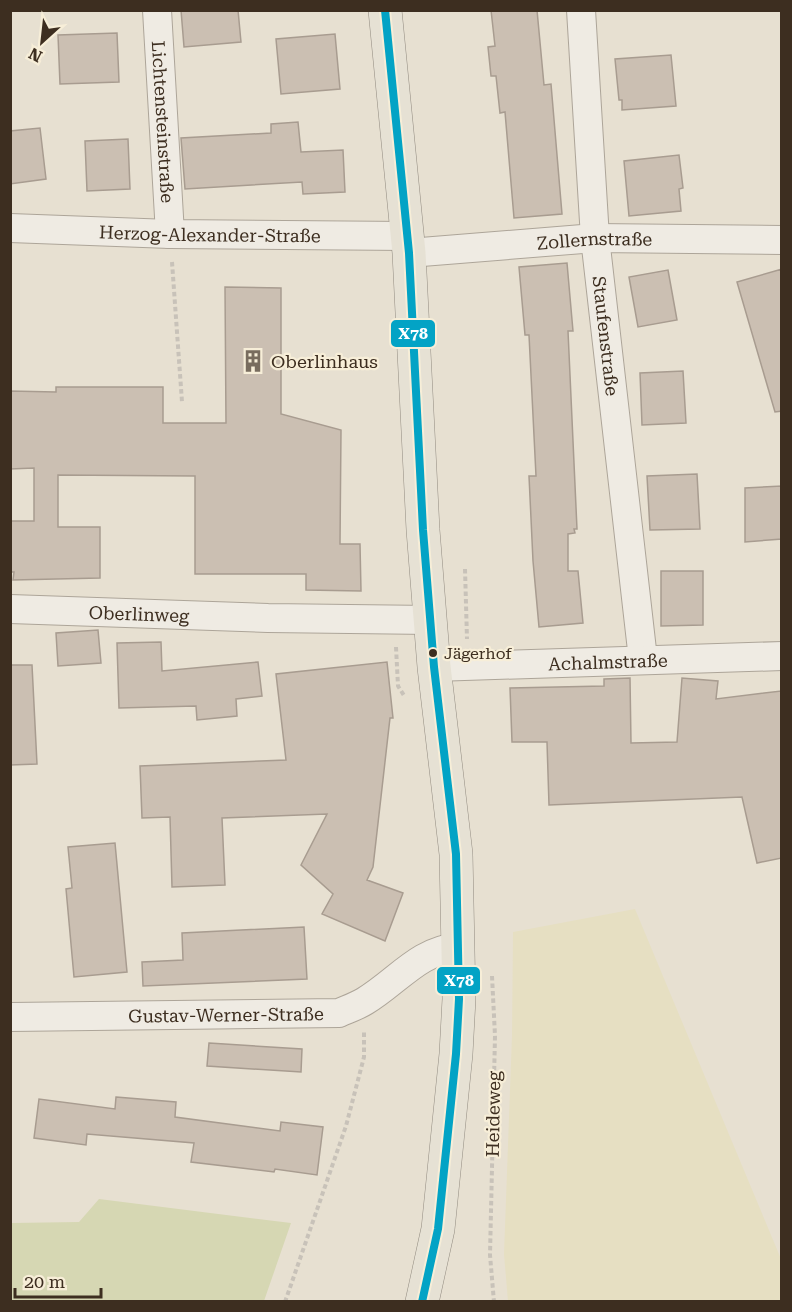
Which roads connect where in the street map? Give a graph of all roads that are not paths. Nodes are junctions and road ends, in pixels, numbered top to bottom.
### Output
1 (157, 10) edge
2 (385, 10) edge
3 (581, 10) edge
4 (10, 228) edge
5 (170, 234) junction
6 (595, 238) junction
7 (782, 240) edge
8 (408, 245) junction
9 (10, 609) edge
10 (431, 620) junction
11 (782, 656) edge
12 (643, 659) junction
13 (434, 667) junction
14 (458, 947) junction
15 (10, 1017) edge
16 (422, 1302) edge

1 - 5 street, Lichtensteinstraße
2 - 8 main road
3 - 6 street, Staufenstraße
4 - 5 street, Herzog-Alexander-Straße
5 - 8 street, Herzog-Alexander-Straße
6 - 7 street, Zollernstraße
6 - 8 street, Zollernstraße
6 - 12 street, Staufenstraße
8 - 10 main road
9 - 10 street, Oberlinweg
10 - 13 main road
11 - 12 street, Achalmstraße
12 - 13 street, Achalmstraße
13 - 14 main road
14 - 15 street, Gustav-Werner-Straße
14 - 16 main road

